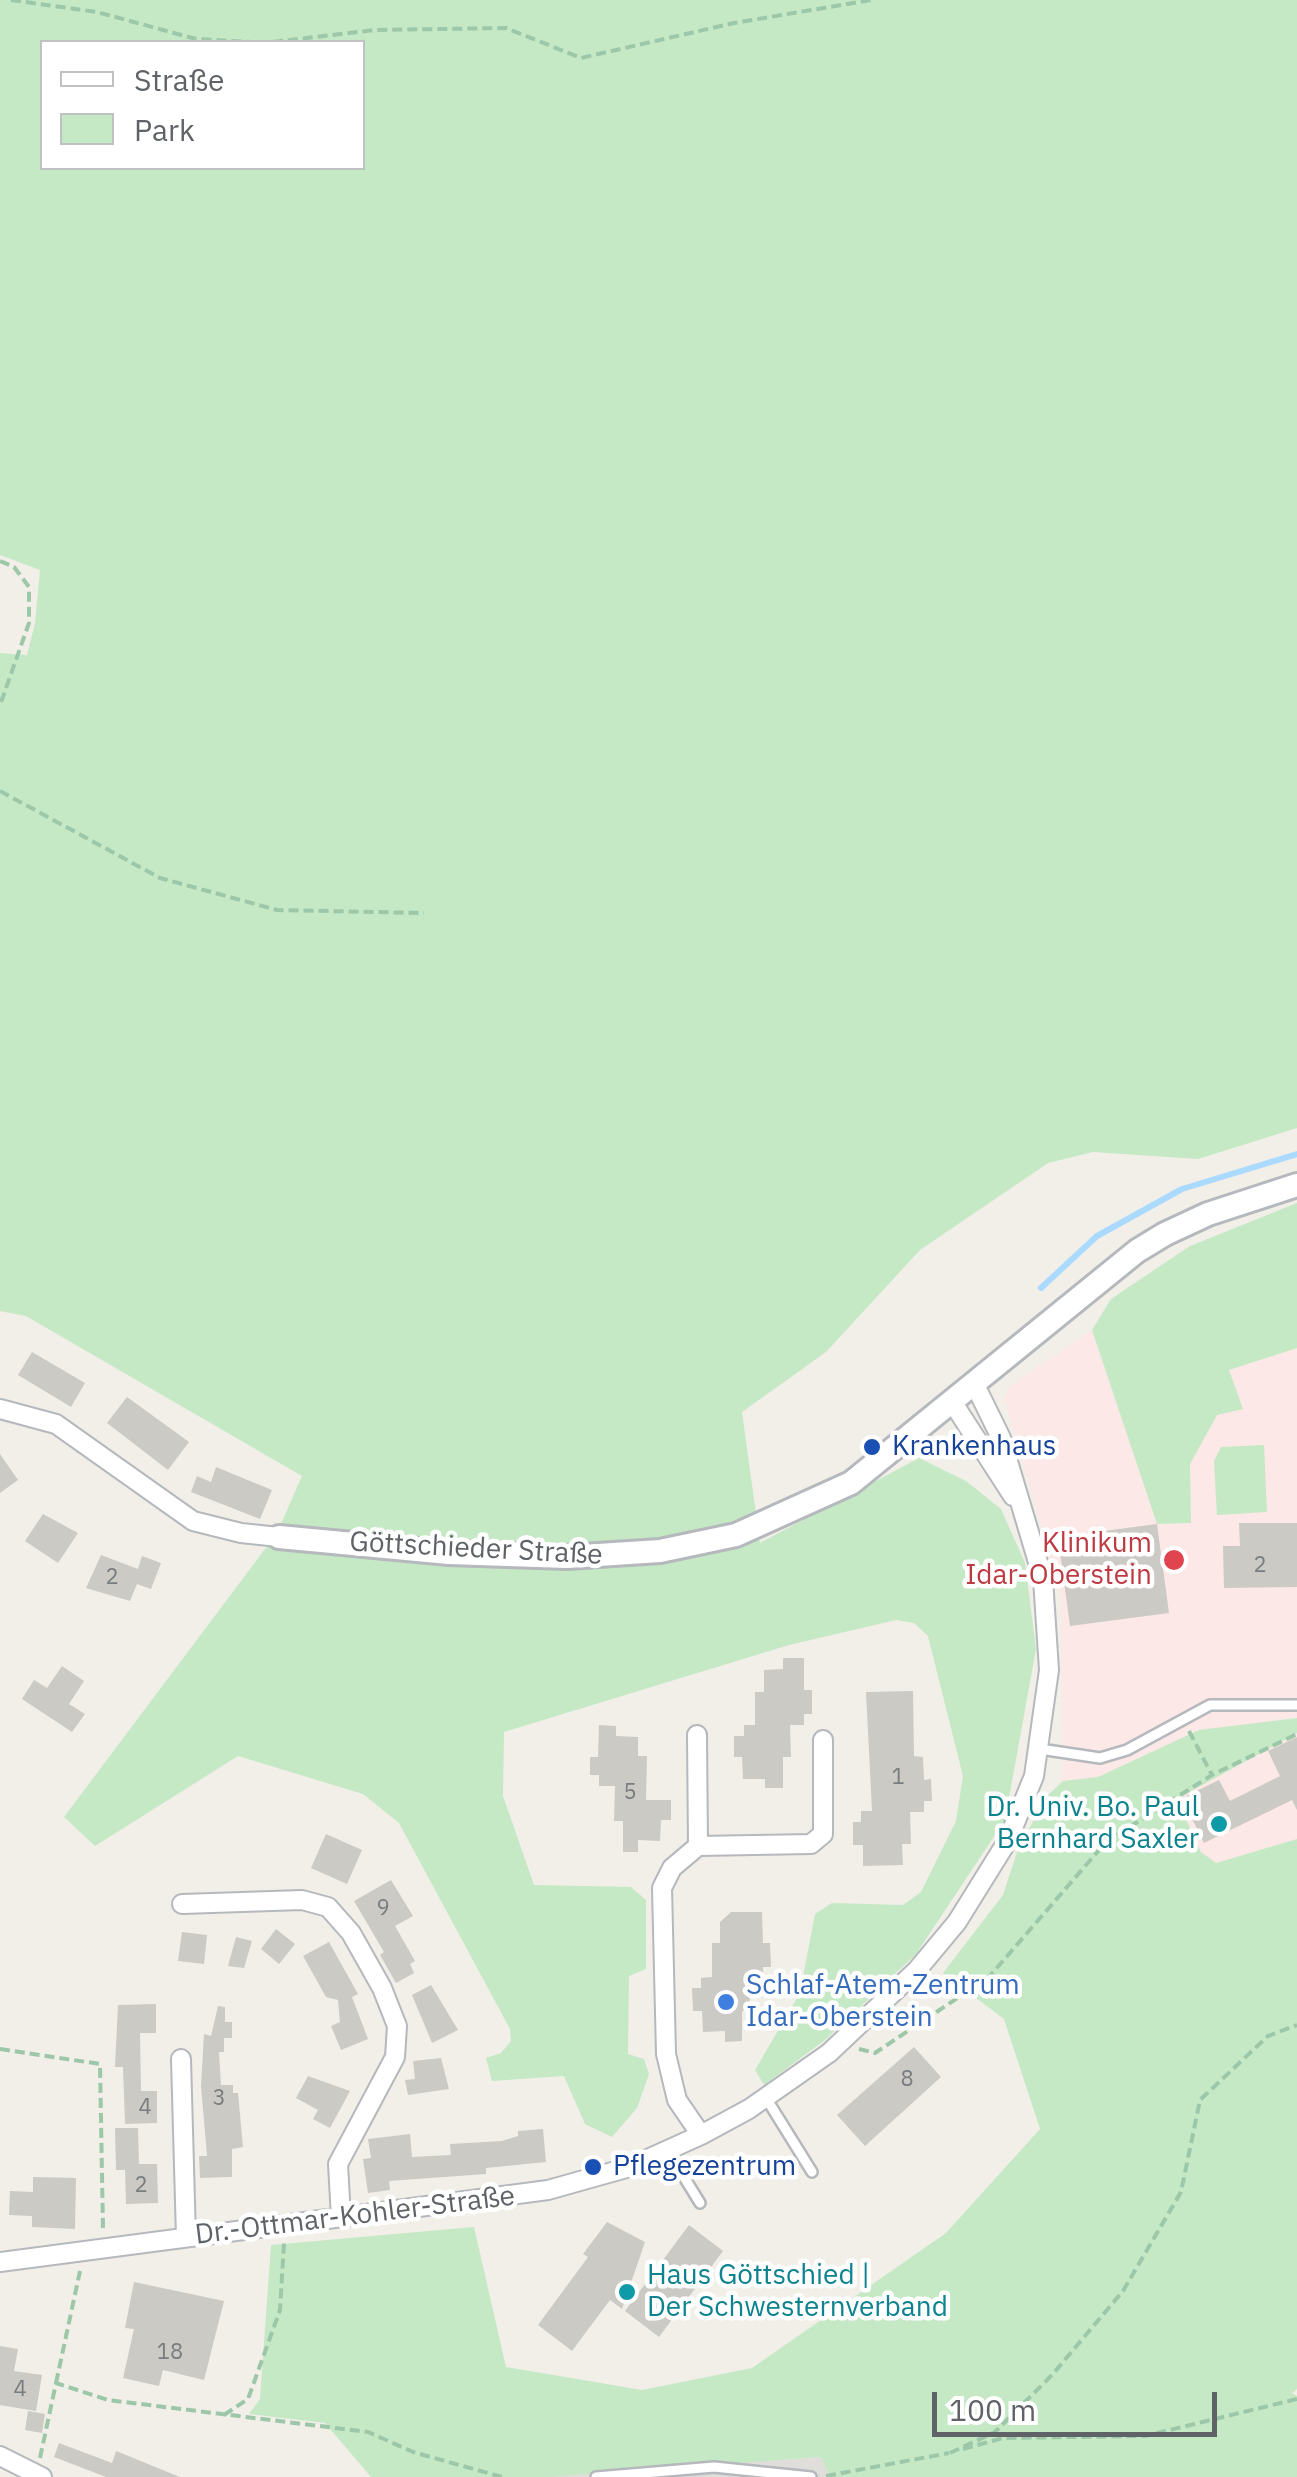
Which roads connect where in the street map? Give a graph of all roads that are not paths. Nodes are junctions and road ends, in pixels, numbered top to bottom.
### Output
1 (1297, 1185) edge
2 (975, 1385) junction
3 (953, 1402) junction
4 (0, 1409) edge
5 (1027, 1517) junction
6 (279, 1537) joint
7 (1297, 1704) edge
8 (697, 1734) dead end
9 (823, 1740) dead end
10 (1040, 1749) junction
11 (698, 1846) junction
12 (182, 1904) dead end
13 (181, 2059) dead end
14 (766, 2098) junction
15 (701, 2135) junction
16 (668, 2151) junction
17 (812, 2172) dead end
18 (700, 2203) dead end
19 (342, 2218) junction
20 (186, 2238) junction
21 (0, 2262) edge
22 (0, 2456) edge
23 (39, 2476) edge
24 (596, 2477) edge
25 (811, 2477) edge

1 - 2 street, Göttschieder Straße
2 - 3 street, Göttschieder Straße
2 - 5 street, Dr.-Ottmar-Kohler-Straße
3 - 5 street, Dr.-Ottmar-Kohler-Straße
3 - 6 street, Göttschieder Straße
4 - 6 street, Göttschieder Straße
5 - 10 street, Dr.-Ottmar-Kohler-Straße
7 - 10 lane
8 - 11 street
9 - 11 street
10 - 14 street, Dr.-Ottmar-Kohler-Straße
11 - 15 street
12 - 19 street
13 - 20 street
14 - 15 street, Dr.-Ottmar-Kohler-Straße
14 - 17 lane
15 - 16 street, Dr.-Ottmar-Kohler-Straße
16 - 18 lane
16 - 19 street, Dr.-Ottmar-Kohler-Straße
19 - 20 street, Dr.-Ottmar-Kohler-Straße
20 - 21 street, Dr.-Ottmar-Kohler-Straße
22 - 23 street
24 - 25 lane

